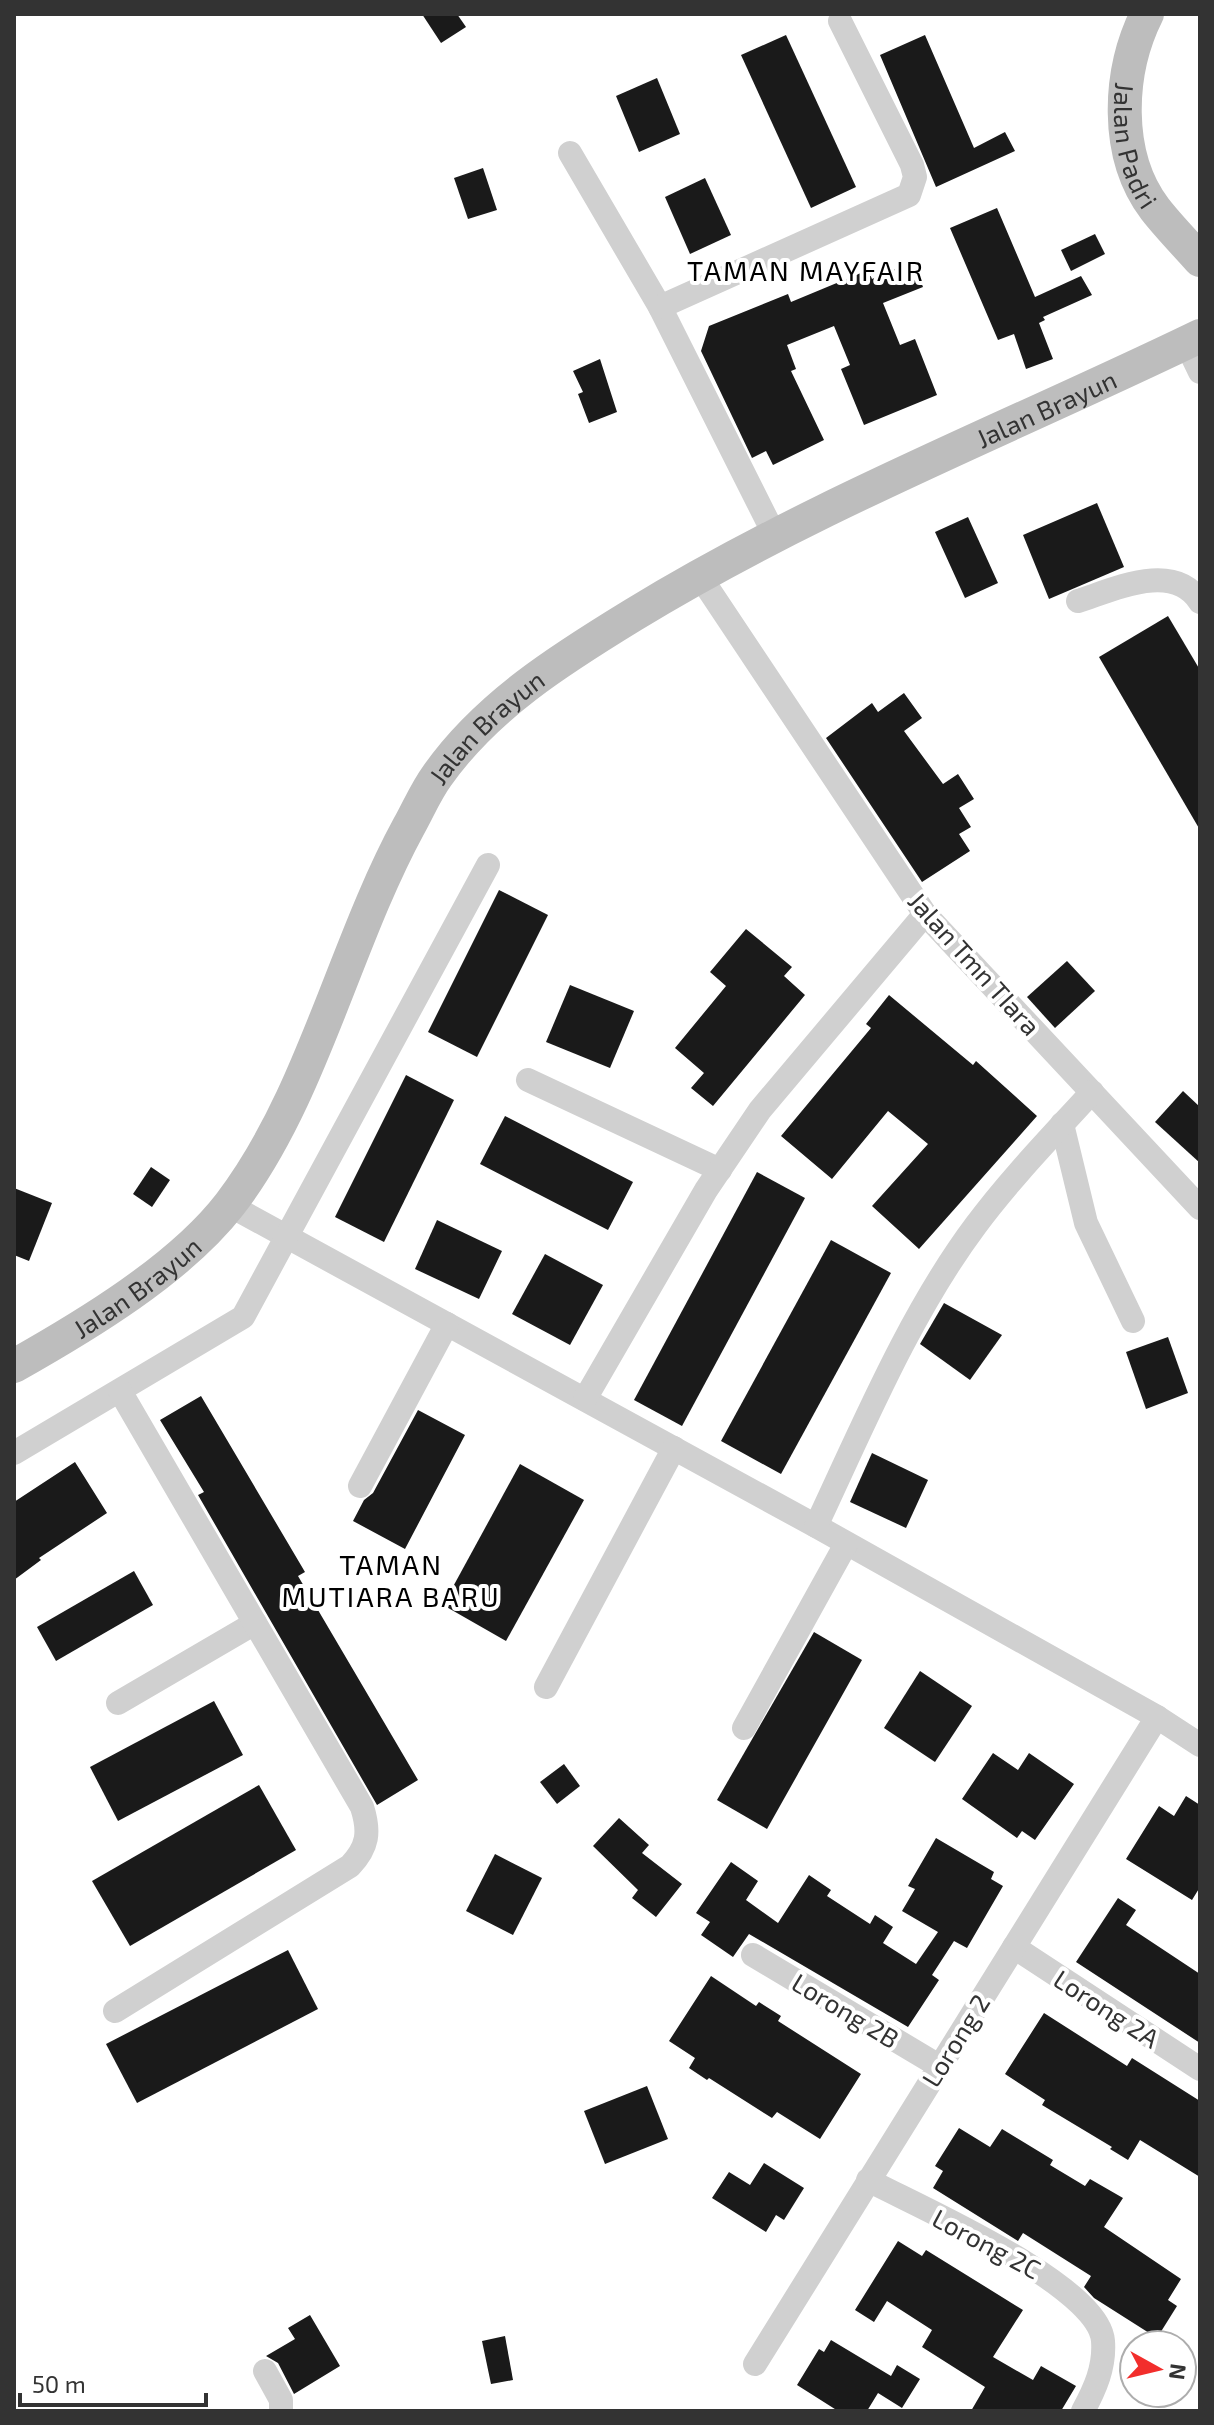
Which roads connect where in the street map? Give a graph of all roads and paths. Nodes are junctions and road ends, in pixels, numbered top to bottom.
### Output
1 (1147, 14) edge
2 (840, 21) dead end
3 (570, 153) dead end
4 (1200, 260) edge
5 (660, 307) junction
6 (1195, 350) edge
7 (775, 536) junction
8 (699, 575) junction
9 (1078, 601) dead end
10 (1200, 602) edge
11 (488, 865) dead end
12 (925, 914) junction
13 (528, 1080) dead end
14 (1092, 1092) junction
15 (1062, 1124) junction
16 (720, 1170) junction
17 (229, 1205) junction
18 (1200, 1208) edge
19 (287, 1237) junction
20 (1133, 1321) dead end
21 (447, 1324) junction
22 (14, 1366) edge
23 (120, 1391) junction
24 (585, 1399) junction
25 (674, 1448) junction
26 (14, 1453) edge
27 (360, 1486) dead end
28 (816, 1526) junction
29 (846, 1544) junction
30 (255, 1623) junction
31 (546, 1687) dead end
32 (118, 1703) dead end
33 (1157, 1717) junction
34 (744, 1728) dead end
35 (1200, 1745) edge
36 (1014, 1947) junction
37 (753, 1955) dead end
38 (115, 2011) dead end
39 (939, 2066) junction
40 (1200, 2069) edge
41 (868, 2180) junction
42 (755, 2364) dead end
43 (265, 2371) dead end
44 (281, 2411) edge
45 (1083, 2411) edge

1 - 4 main road, Jalan Padri
2 - 5 street
3 - 5 street
5 - 7 street
6 - 7 main road, Jalan Brayun
7 - 8 main road, Jalan Brayun
8 - 12 street, Jalan Tmn TIara
8 - 17 main road, Jalan Brayun
9 - 10 street
11 - 19 street
12 - 14 street, Jalan Tmn TIara
12 - 16 street
13 - 16 street
14 - 15 street
14 - 18 street, Jalan Tmn TIara
15 - 20 street
15 - 28 street
16 - 24 street
17 - 19 street
17 - 22 main road, Jalan Brayun
19 - 21 street
19 - 23 street
21 - 24 street
21 - 27 street
23 - 26 street
23 - 30 street
24 - 25 street
25 - 28 street
25 - 31 street
28 - 29 street
29 - 33 street
29 - 34 street
30 - 32 street
30 - 38 street
33 - 35 street
33 - 36 street, Lorong 2
36 - 39 street, Lorong 2
36 - 40 street, Lorong 2A
37 - 39 street, Lorong 2B
39 - 41 street, Lorong 2
41 - 42 street, Lorong 2
41 - 45 street, Lorong 2C
43 - 44 street

